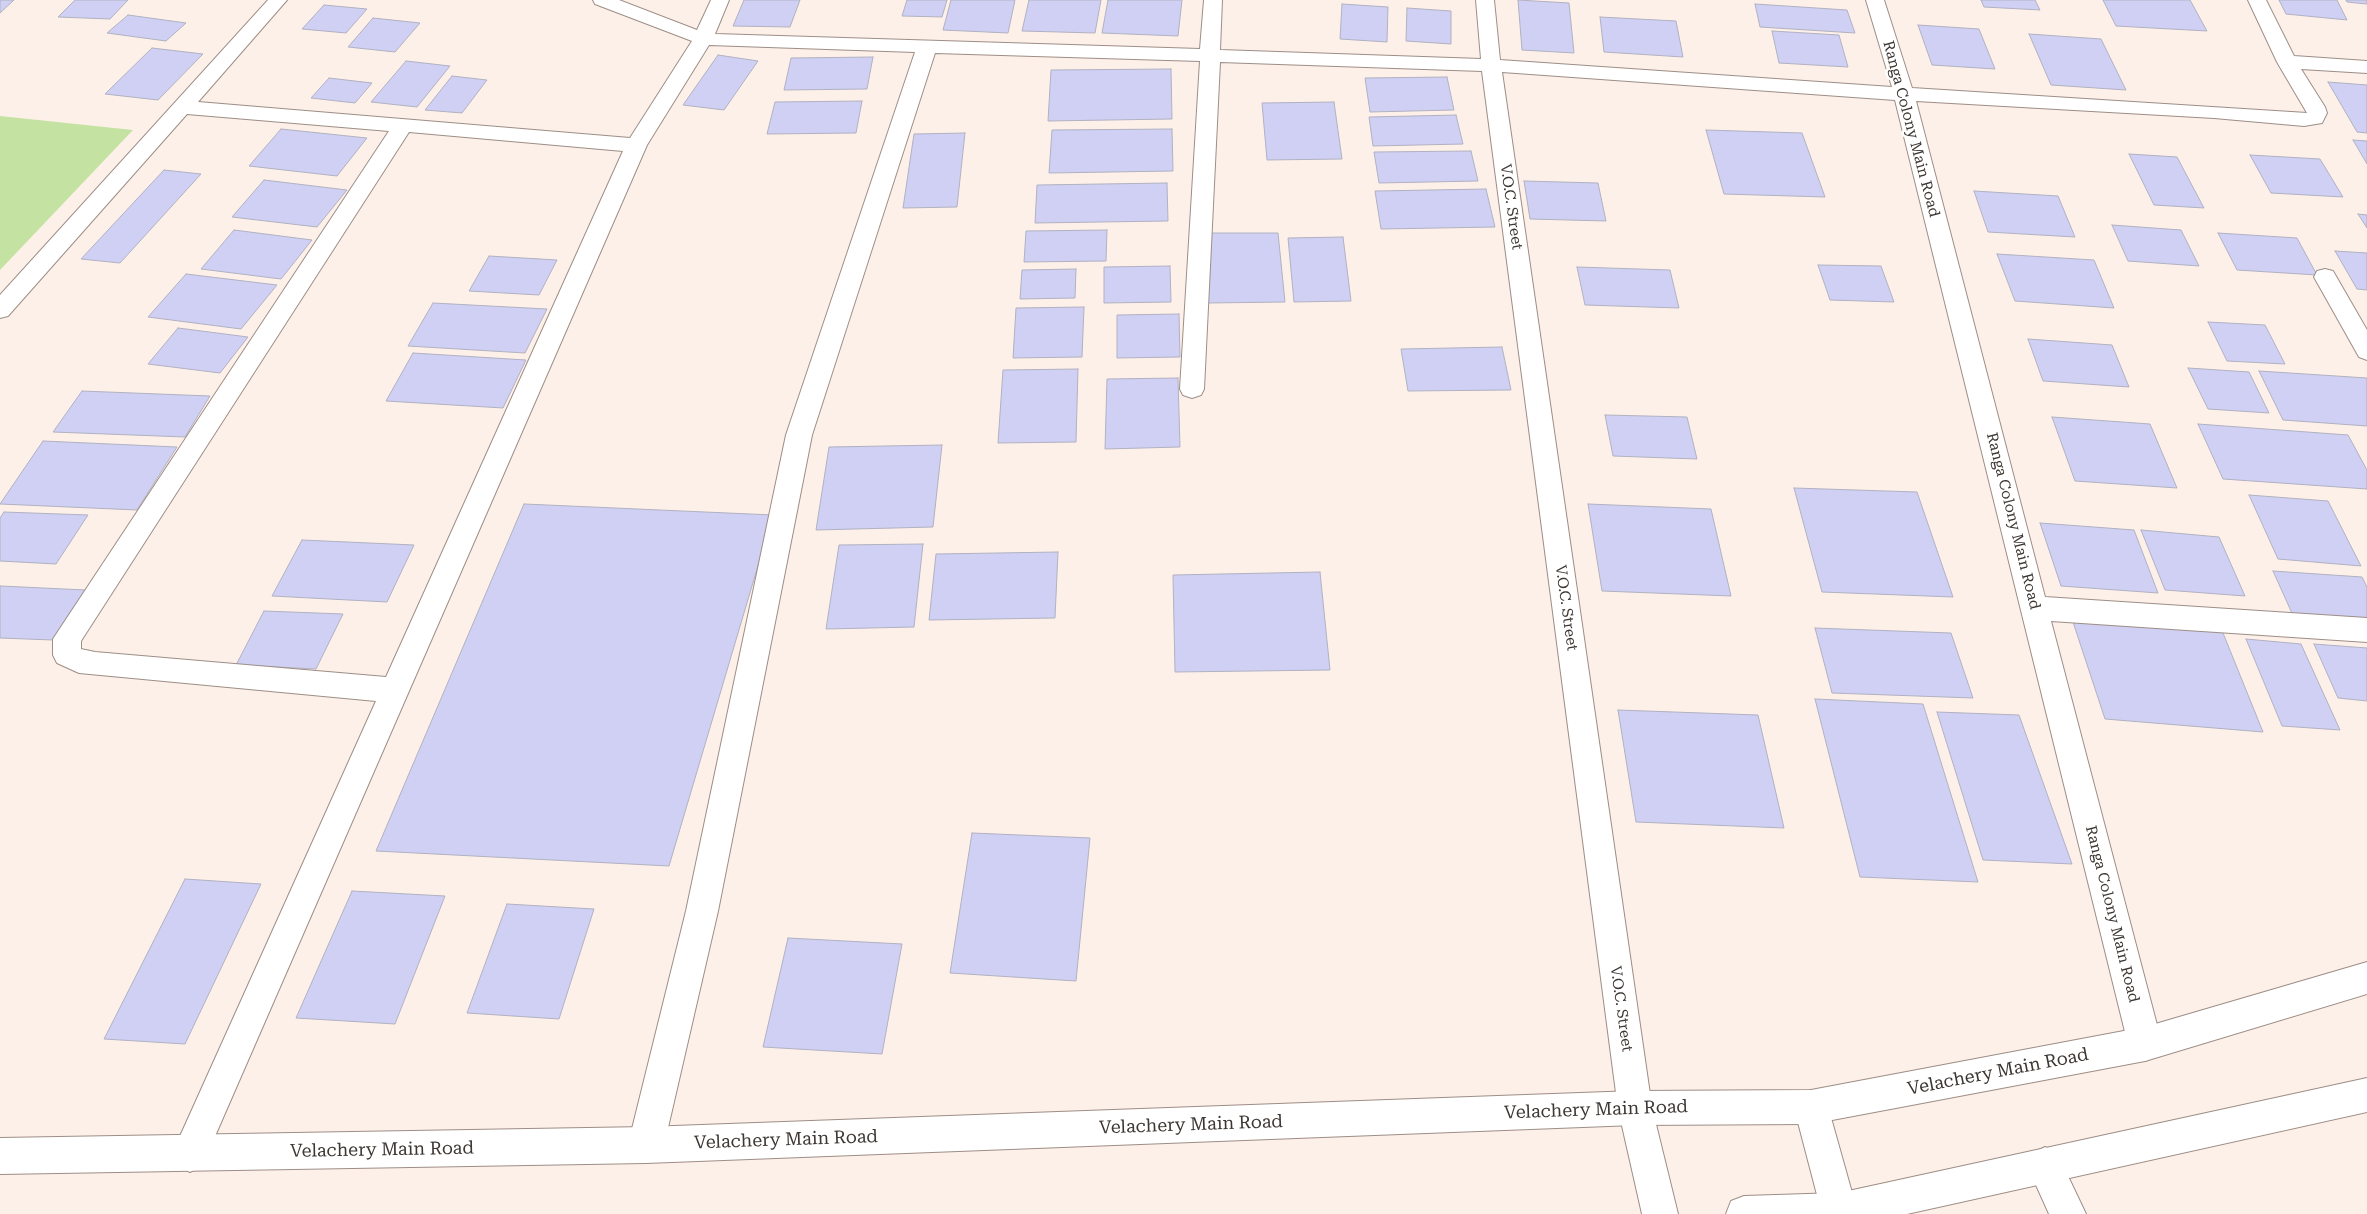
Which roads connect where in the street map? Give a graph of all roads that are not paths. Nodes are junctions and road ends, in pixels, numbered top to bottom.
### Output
1 (278, 0) edge
2 (602, 0) edge
3 (720, 0) edge
4 (1213, 0) edge
5 (1485, 0) edge
6 (1875, 0) edge
7 (2258, 0) edge
8 (703, 39) junction
9 (927, 46) junction
10 (1210, 56) junction
11 (2287, 62) junction
12 (1491, 65) junction
13 (2367, 67) edge
14 (1904, 94) junction
15 (181, 107) junction
16 (403, 125) junction
17 (636, 145) junction
18 (2325, 277) dead end
19 (0, 310) edge
20 (2367, 350) edge
21 (1192, 389) dead end
22 (2034, 608) junction
23 (2367, 630) edge
24 (395, 690) junction
25 (2367, 978) edge
26 (2145, 1044) junction
27 (2367, 1095) edge
28 (1811, 1107) junction
29 (1635, 1108) junction
30 (646, 1145) junction
31 (190, 1154) junction
32 (0, 1156) edge
33 (2045, 1165) junction
34 (1839, 1212) edge
35 (1660, 1214) edge
36 (1744, 1214) edge
37 (2068, 1214) edge

1 - 15 street
2 - 8 street
3 - 8 street
4 - 10 street
5 - 12 street, V.O.C. Street
6 - 14 street, Ranga Colony Main Road
7 - 11 street
8 - 9 street
8 - 17 street
9 - 10 street
9 - 30 street
10 - 12 street
10 - 21 street
11 - 13 street
11 - 14 street
12 - 14 street
12 - 29 street, V.O.C. Street
14 - 22 street, Ranga Colony Main Road
15 - 16 street
15 - 19 street
16 - 17 street
16 - 24 street
17 - 24 street
18 - 20 street
22 - 23 street
22 - 26 street, Ranga Colony Main Road
24 - 31 street
25 - 26 street, Velachery Main Road
26 - 28 street, Velachery Main Road
27 - 33 street
28 - 29 street, Velachery Main Road
28 - 34 street
29 - 30 street, Velachery Main Road
29 - 35 street, V.O.C. Street
30 - 31 street, Velachery Main Road
31 - 32 street, Velachery Main Road
33 - 34 street
33 - 37 street
34 - 36 street

